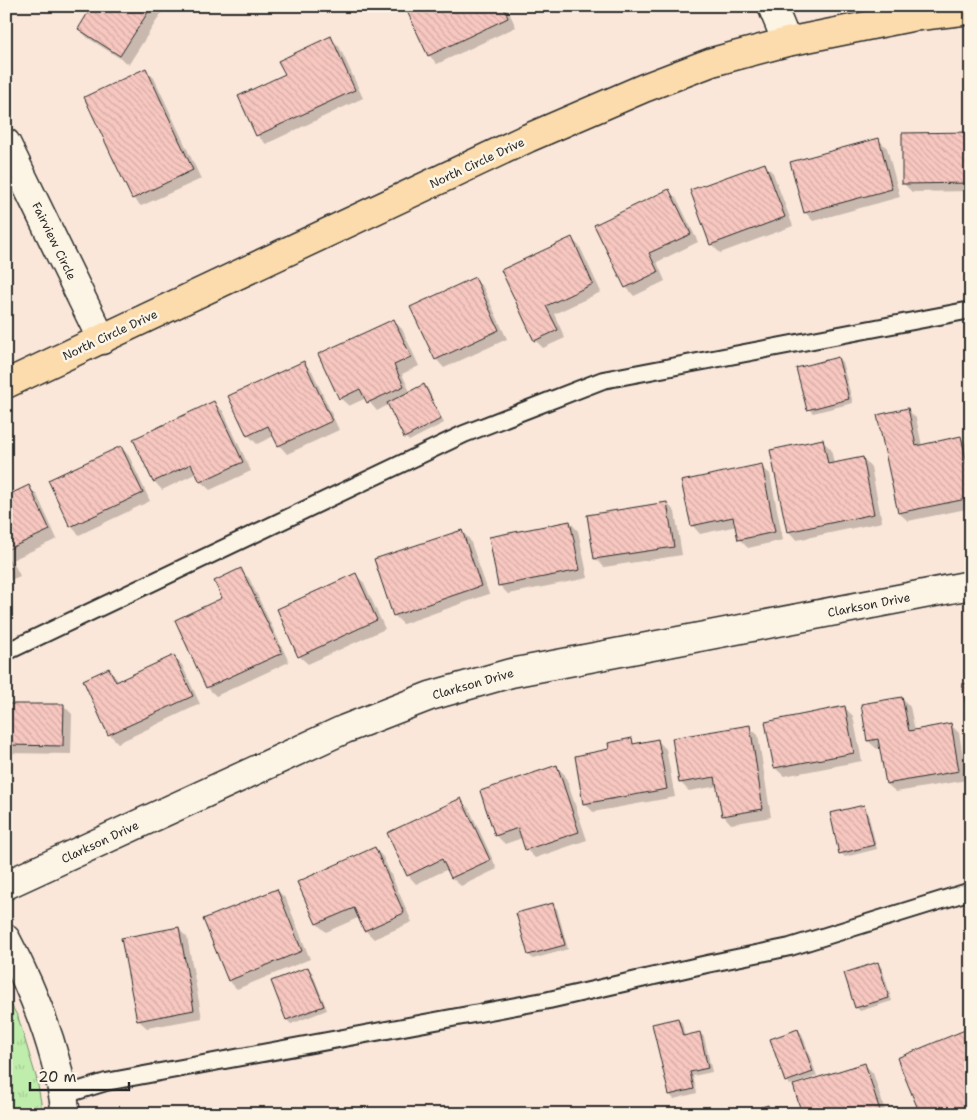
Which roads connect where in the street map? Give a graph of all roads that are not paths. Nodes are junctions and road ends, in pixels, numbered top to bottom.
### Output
1 (772, 6) edge
2 (971, 10) edge
3 (787, 42) junction
4 (6, 143) edge
5 (971, 310) edge
6 (102, 340) junction
7 (6, 384) edge
8 (971, 585) edge
9 (6, 652) edge
10 (6, 885) edge
11 (971, 891) edge
12 (6, 939) edge
13 (65, 1105) edge

1 - 3 street
2 - 3 main road, North Circle Drive
3 - 6 main road, North Circle Drive
4 - 6 street, Fairview Circle
5 - 9 lane
6 - 7 main road, North Circle Drive
8 - 10 street, Clarkson Drive
11 - 13 lane
12 - 13 street

